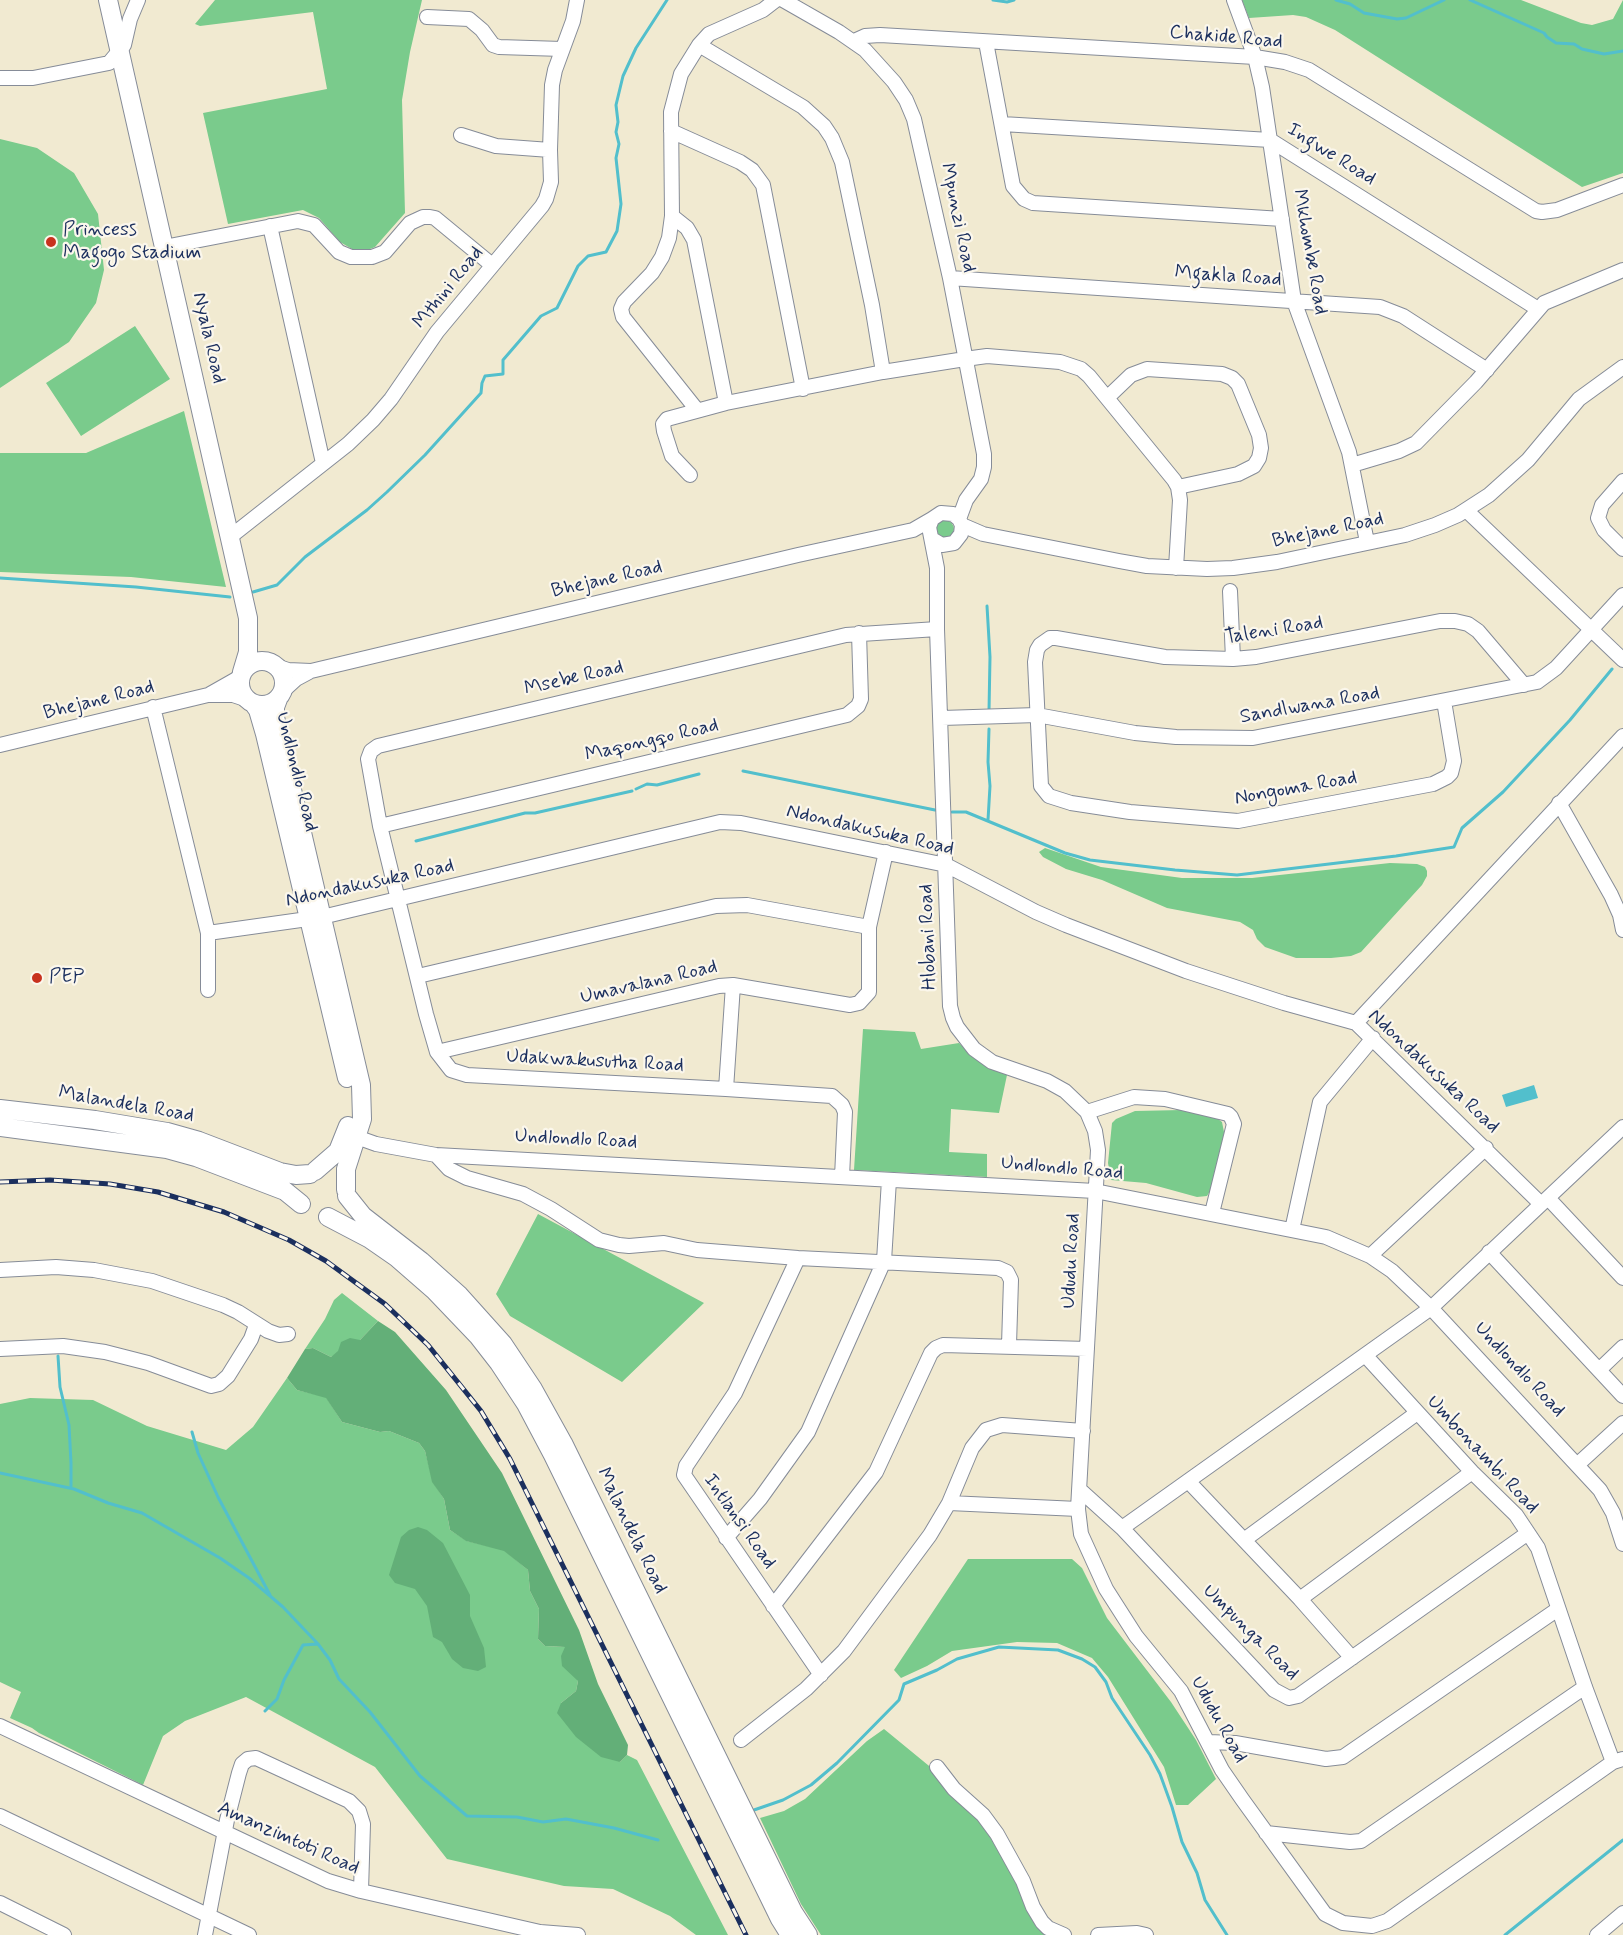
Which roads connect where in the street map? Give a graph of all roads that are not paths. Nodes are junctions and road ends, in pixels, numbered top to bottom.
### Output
1 (108, 0) edge
2 (138, 0) edge
3 (577, 0) edge
4 (776, 0) edge
5 (783, 0) edge
6 (1234, 0) edge
7 (427, 17) dead end
8 (854, 41) junction
9 (986, 42) junction
10 (699, 45) junction
11 (562, 49) junction
12 (119, 52) junction
13 (1255, 57) junction
14 (0, 78) edge
15 (1002, 124) junction
16 (671, 131) junction
17 (461, 135) dead end
18 (1269, 140) junction
19 (550, 150) junction
20 (1623, 185) edge
21 (672, 216) junction
22 (1282, 219) junction
23 (270, 226) junction
24 (164, 247) junction
25 (492, 266) junction
26 (1623, 270) edge
27 (950, 278) junction
28 (1294, 301) junction
29 (1538, 309) junction
30 (965, 359) junction
31 (1623, 367) edge
32 (1487, 370) junction
33 (884, 372) junction
34 (803, 388) junction
35 (1108, 397) junction
36 (726, 403) junction
37 (697, 410) junction
38 (323, 463) junction
39 (1352, 465) junction
40 (690, 476) dead end
41 (1623, 481) edge
42 (1178, 487) junction
43 (966, 500) junction
44 (1467, 511) junction
45 (938, 516) junction
46 (913, 530) junction
47 (959, 531) junction
48 (230, 537) junction
49 (931, 537) junction
50 (1367, 543) junction
51 (1623, 549) edge
52 (937, 568) junction
53 (1176, 568) junction
54 (1230, 591) dead end
55 (1623, 595) edge
56 (248, 618) junction
57 (937, 629) junction
58 (1589, 630) junction
59 (859, 633) junction
60 (1233, 659) junction
61 (1623, 660) edge
62 (276, 665) junction
63 (311, 671) junction
64 (241, 674) junction
65 (1524, 685) junction
66 (281, 694) junction
67 (208, 695) junction
68 (1444, 701) junction
69 (251, 702) junction
70 (153, 707) junction
71 (1037, 715) junction
72 (942, 718) junction
73 (1623, 736) edge
74 (0, 745) edge
75 (1559, 803) junction
76 (381, 826) junction
77 (886, 852) junction
78 (946, 865) junction
79 (398, 899) junction
80 (315, 918) junction
81 (869, 927) junction
82 (1623, 930) edge
83 (208, 933) junction
84 (418, 976) junction
85 (733, 985) junction
86 (208, 990) dead end
87 (1356, 1023) junction
88 (1373, 1038) junction
89 (437, 1052) junction
90 (726, 1089) junction
91 (0, 1109) edge
92 (1087, 1112) junction
93 (0, 1127) edge
94 (1623, 1127) edge
95 (352, 1136) junction
96 (1486, 1148) junction
97 (436, 1155) junction
98 (489, 1158) junction
99 (312, 1173) junction
100 (842, 1178) junction
101 (889, 1180) junction
102 (489, 1185) junction
103 (1095, 1191) junction
104 (346, 1193) junction
105 (1545, 1201) junction
106 (301, 1204) junction
107 (1212, 1213) junction
108 (328, 1217) junction
109 (1292, 1230) junction
110 (1489, 1252) junction
111 (1370, 1256) junction
112 (798, 1258) junction
113 (884, 1261) junction
114 (0, 1270) edge
115 (1623, 1278) edge
116 (1431, 1308) junction
117 (256, 1325) junction
118 (288, 1334) dead end
119 (1009, 1345) junction
120 (1623, 1347) edge
121 (0, 1349) edge
122 (1087, 1349) junction
123 (1365, 1355) junction
124 (1599, 1370) junction
125 (1623, 1396) edge
126 (1417, 1413) junction
127 (1623, 1423) edge
128 (1083, 1431) junction
129 (1577, 1465) junction
130 (1472, 1472) junction
131 (1188, 1481) junction
132 (1080, 1490) junction
133 (949, 1503) junction
134 (1078, 1509) junction
135 (1122, 1528) junction
136 (1528, 1533) junction
137 (726, 1538) junction
138 (1244, 1540) junction
139 (1623, 1544) edge
140 (1300, 1599) junction
141 (773, 1606) junction
142 (1558, 1609) junction
143 (1352, 1658) junction
144 (821, 1675) junction
145 (1585, 1688) junction
146 (0, 1726) edge
147 (741, 1740) dead end
148 (1208, 1742) junction
149 (1618, 1761) edge
150 (937, 1767) dead end
151 (0, 1816) edge
152 (225, 1833) junction
153 (1266, 1833) junction
154 (361, 1891) junction
155 (0, 1904) edge
156 (1623, 1913) edge
157 (208, 1917) junction
158 (64, 1935) edge
159 (205, 1935) edge
160 (249, 1935) edge
161 (578, 1935) edge
162 (790, 1935) edge
163 (808, 1935) edge
164 (1064, 1935) edge
165 (1098, 1935) edge
166 (1146, 1935) edge
167 (1597, 1935) edge

1 - 12 main road, Nyala Road
2 - 12 street
3 - 11 street, Mthini Road
4 - 10 street
5 - 8 street, Mpunzi Road
6 - 13 street, Mkhombe Road
7 - 11 street
8 - 9 street, Chakide Road
8 - 27 street, Mpunzi Road
9 - 13 street, Chakide Road
9 - 15 street
10 - 16 street
10 - 33 street
11 - 19 street, Mthini Road
12 - 14 street
12 - 24 main road, Nyala Road
13 - 18 street, Mkhombe Road
13 - 20 street, Chakide Road
15 - 18 street, Ingwe Road
15 - 22 street
16 - 21 street
16 - 34 street
17 - 19 street
18 - 22 street, Mkhombe Road
18 - 29 street, Ingwe Road
19 - 25 street, Mthini Road
21 - 36 street
21 - 37 street
22 - 28 street, Mkhombe Road
23 - 24 street
23 - 25 street
23 - 38 street
24 - 48 main road, Nyala Road
25 - 38 street, Mthini Road
26 - 29 street
27 - 28 street, Mgakla Road
27 - 30 street, Mpunzi Road
28 - 32 street, Mgakla Road
28 - 39 street, Mkhombe Road
29 - 32 street
30 - 33 street
30 - 35 street
30 - 43 street, Mpunzi Road
31 - 44 street, Bhejane Road
32 - 39 street
33 - 34 street
34 - 36 street
35 - 42 street
35 - 42 street
36 - 37 street
37 - 40 street
38 - 48 street, Mthini Road
39 - 50 street, Mkhombe Road
41 - 51 street
42 - 53 street
43 - 45 street, Mpunzi Road
43 - 47 street, Mpunzi Road
44 - 50 street, Bhejane Road
44 - 58 street
45 - 46 street, Bhejane Road
45 - 47 street
45 - 49 street
46 - 49 street, Bhejane Road
46 - 63 street, Bhejane Road
47 - 49 street
47 - 52 street
47 - 53 street, Bhejane Road
48 - 56 main road, Nyala Road
49 - 52 street, Hlobani Road
50 - 53 street, Bhejane Road
52 - 57 street, Hlobani Road
54 - 60 street
55 - 58 street, Sandlwana Road
56 - 62 main road, Nyala Road
56 - 64 main road, Nyala Road
57 - 59 street, Msebe Road
57 - 72 street, Hlobani Road
58 - 61 street
58 - 65 street, Sandlwana Road
59 - 76 street, Maqongqo Road
59 - 76 street, Msebe Road
60 - 65 street, Taleni Road
60 - 71 street, Taleni Road
62 - 63 street, Bhejane Road
62 - 64 main road
62 - 66 main road
63 - 66 street, Bhejane Road
64 - 67 street, Bhejane Road
64 - 69 main road
65 - 68 street, Sandlwana Road
66 - 69 main road
66 - 80 main road, Undlondlo Road
67 - 69 street, Bhejane Road
67 - 70 street, Bhejane Road
68 - 71 street, Sandlwana Road
68 - 71 street, Nongoma Road
69 - 80 main road, Undlondlo Road
70 - 74 street, Bhejane Road
70 - 83 street
71 - 72 street, Sandlwana Road
72 - 78 street, Hlobani Road
73 - 75 street
75 - 82 street
75 - 87 street
76 - 79 street, Msebe Road
77 - 78 street, Ndondakusuka Road
77 - 79 street, Ndondakusuka Road
77 - 81 street, Umavalana Road
78 - 87 street, Ndondakusuka Road
78 - 92 street, Hlobani Road
79 - 80 street, Ndondakusuka Road
79 - 84 street
80 - 83 street, Ndondakusuka Road
80 - 95 main road, Undlondlo Road
81 - 84 street
81 - 85 street, Umavalana Road
83 - 86 street
84 - 89 street
85 - 89 street, Umavalana Road
85 - 90 street
87 - 88 street, Ndondakusuka Road
88 - 96 street, Ndondakusuka Road
88 - 109 street
89 - 90 street, Udakwakusutha Road
90 - 100 street, Udakwakusutha Road
91 - 99 main road, Malandela Road
92 - 103 street, Hlobani Road
92 - 107 street
93 - 106 main road, Malandela Road
94 - 105 street
95 - 97 street, Undlondlo Road
95 - 99 main road, Undlondlo Road
95 - 104 main road, Undlondlo Road
96 - 105 street, Ndondakusuka Road
96 - 111 street
97 - 98 street, Undlondlo Road
97 - 102 street
98 - 100 street, Undlondlo Road
98 - 102 street
99 - 104 main road
99 - 106 main road
100 - 101 street, Undlondlo Road
101 - 103 street, Undlondlo Road
101 - 113 street
102 - 112 street
103 - 107 street, Undlondlo Road
103 - 122 street, Ududu Road
104 - 108 main road
104 - 163 main road, Malandela Road
105 - 110 street
105 - 115 street, Ndondakusuka Road
106 - 108 main road
107 - 109 street, Undlondlo Road
108 - 162 main road, Malandela Road
109 - 111 street, Undlondlo Road
110 - 116 street
110 - 124 street
111 - 116 street, Undlondlo Road
112 - 113 street
112 - 137 street, Intlansi Road
113 - 119 street
113 - 137 street
114 - 117 street
116 - 123 street
116 - 129 street, Undlondlo Road
117 - 118 street
117 - 121 street
119 - 122 street
119 - 141 street
120 - 124 street
122 - 128 street, Ududu Road
123 - 126 street, Umbonambi Road
123 - 131 street
124 - 125 street
126 - 130 street, Umbonambi Road
126 - 138 street
127 - 129 street
128 - 132 street, Ududu Road
128 - 133 street
129 - 139 street, Undlondlo Road
130 - 136 street, Umbonambi Road
130 - 140 street
131 - 135 street
131 - 138 street
132 - 134 street, Ududu Road
132 - 135 street, Umpunga Road
133 - 134 street
133 - 144 street
134 - 148 street, Ududu Road
135 - 143 street, Umpunga Road
136 - 142 street, Umbonambi Road
136 - 143 street, Umpunga Road
137 - 141 street, Intlansi Road
138 - 140 street
140 - 143 street
141 - 144 street, Intlansi Road
142 - 145 street, Umbonambi Road
142 - 148 street
144 - 147 street
145 - 149 street, Umbonambi Road
145 - 153 street
146 - 152 street, Amanzimtoti Road
148 - 153 street, Ududu Road
149 - 153 street, Ududu Road
150 - 164 street
151 - 157 street
152 - 154 street, Amanzimtoti Road
152 - 154 street
152 - 157 street
154 - 161 street, Amanzimtoti Road
155 - 158 street
156 - 167 street
157 - 159 street
157 - 160 street
165 - 166 street

